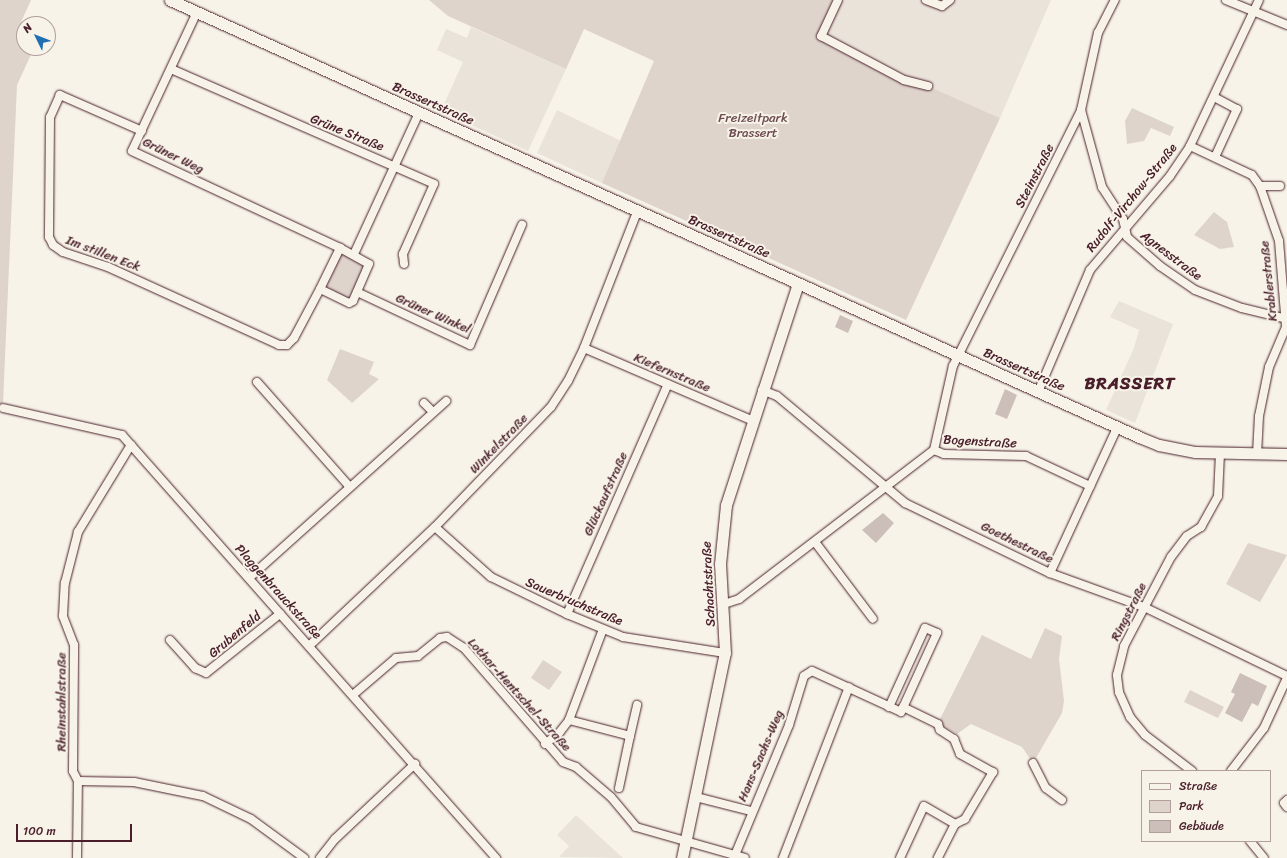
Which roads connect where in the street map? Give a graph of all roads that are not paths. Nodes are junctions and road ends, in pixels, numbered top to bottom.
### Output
1 (170, 0) edge
2 (838, 0) edge
3 (926, 0) edge
4 (950, 0) edge
5 (1116, 0) edge
6 (1226, 0) edge
7 (1259, 0) edge
8 (196, 12) junction
9 (1254, 12) junction
10 (1287, 25) edge
11 (171, 69) junction
12 (928, 86) dead end
13 (1214, 97) junction
14 (1081, 110) junction
15 (419, 113) junction
16 (142, 131) junction
17 (1190, 146) junction
18 (1215, 157) junction
19 (394, 167) junction
20 (1260, 186) junction
21 (1284, 188) edge
22 (637, 212) junction
23 (522, 225) dead end
24 (1124, 229) junction
25 (340, 248) junction
26 (354, 254) junction
27 (404, 264) dead end
28 (798, 283) junction
29 (320, 289) junction
30 (357, 292) junction
31 (1286, 319) edge
32 (584, 348) junction
33 (958, 357) junction
34 (257, 382) dead end
35 (668, 384) junction
36 (762, 390) junction
37 (1038, 392) junction
38 (446, 401) dead end
39 (424, 403) dead end
40 (3, 408) dead end
41 (432, 411) junction
42 (751, 420) junction
43 (1117, 428) junction
44 (131, 444) junction
45 (934, 450) junction
46 (1220, 453) junction
47 (1256, 453) junction
48 (1287, 454) edge
49 (350, 486) junction
50 (1090, 486) junction
51 (887, 489) junction
52 (435, 528) junction
53 (815, 542) junction
54 (1050, 573) junction
55 (249, 578) junction
56 (724, 604) junction
57 (1144, 606) junction
58 (280, 614) junction
59 (567, 614) junction
60 (873, 619) dead end
61 (603, 629) junction
62 (170, 640) dead end
63 (309, 646) junction
64 (725, 653) junction
65 (1287, 677) edge
66 (849, 687) junction
67 (354, 694) junction
68 (637, 705) dead end
69 (889, 707) junction
70 (902, 710) junction
71 (569, 720) junction
72 (630, 736) junction
73 (545, 744) junction
74 (1033, 763) dead end
75 (415, 764) junction
76 (1191, 770) edge
77 (1232, 770) edge
78 (78, 782) junction
79 (619, 788) dead end
80 (696, 797) junction
81 (1062, 800) dead end
82 (1287, 800) edge
83 (1287, 807) edge
84 (751, 811) junction
85 (955, 824) junction
86 (686, 839) junction
87 (1251, 842) edge
88 (734, 855) junction
89 (77, 858) edge
90 (304, 858) edge
91 (320, 858) edge
92 (496, 858) edge
93 (682, 858) edge
94 (745, 858) edge
95 (783, 858) edge
96 (900, 858) edge
97 (938, 858) edge
98 (1264, 858) edge

1 - 8 main road, Brassertstraße
2 - 12 street
3 - 4 street
5 - 14 street, Steinstraße
6 - 9 street
7 - 9 street, Rudolf-Virchow-Straße
8 - 11 street, Grüner Weg
8 - 15 main road, Brassertstraße
9 - 10 street
9 - 13 street, Rudolf-Virchow-Straße
11 - 16 street, Grüner Weg
11 - 19 street, Grüne Straße
13 - 17 street, Rudolf-Virchow-Straße
13 - 18 street
14 - 24 street, Agnesstraße
14 - 33 street, Steinstraße
15 - 19 street
15 - 22 main road, Brassertstraße
16 - 25 street, Grüner Weg
16 - 29 street, Im stillen Eck
17 - 18 street, Krablerstraße
17 - 24 street, Rudolf-Virchow-Straße
18 - 20 street, Krablerstraße
19 - 26 street
19 - 27 street, Grüne Straße
20 - 21 street
20 - 31 street, Krablerstraße
22 - 28 main road, Brassertstraße
22 - 32 street, Winkelstraße
23 - 30 street, Grüner Winkel
24 - 31 street, Agnesstraße
24 - 37 street, Rudolf-Virchow-Straße
25 - 26 street, Grüner Weg
25 - 29 street
26 - 30 street, Grüner Weg
28 - 33 main road, Brassertstraße
28 - 36 main road, Schachtstraße
29 - 30 street
31 - 47 street, Krablerstraße
32 - 35 street, Kiefernstraße
32 - 52 street, Winkelstraße
33 - 37 main road, Brassertstraße
33 - 45 street, Bogenstraße
34 - 49 street
35 - 42 street, Kiefernstraße
35 - 59 street, Glückaufstraße
36 - 42 main road, Schachtstraße
36 - 51 street, Goethestraße
37 - 43 main road, Brassertstraße
38 - 41 street
39 - 41 street
40 - 44 street, Plaggenbrauckstraße
41 - 49 street
42 - 56 main road, Schachtstraße
43 - 46 main road, Brassertstraße
43 - 50 street
44 - 55 street, Plaggenbrauckstraße
44 - 78 street, Rheinstahlstraße
45 - 50 street, Bogenstraße
45 - 51 street, Bogenstraße
46 - 47 main road, Brassertstraße
46 - 57 street, Ringstraße
47 - 48 main road, Brassertstraße
49 - 55 street
50 - 54 street
51 - 53 street, Bogenstraße
51 - 54 street, Goethestraße
52 - 59 street, Sauerbruchstraße
52 - 63 street, Winkelstraße
53 - 56 street, Bogenstraße
53 - 60 street
54 - 57 street, Goethestraße
55 - 58 street, Plaggenbrauckstraße
56 - 64 main road, Schachtstraße
57 - 65 street, Goethestraße
57 - 76 street, Ringstraße
58 - 62 street, Grubenfeld
58 - 63 street, Plaggenbrauckstraße
59 - 61 street, Sauerbruchstraße
61 - 64 street, Sauerbruchstraße
61 - 71 street
63 - 67 street, Plaggenbrauckstraße
64 - 80 main road, Schachtstraße
65 - 77 street
66 - 69 street
66 - 84 street, Hans-Sachs-Weg
66 - 95 street
67 - 73 street, Lothar-Hentschel-Straße
67 - 75 street, Plaggenbrauckstraße
68 - 72 street
69 - 70 street
69 - 70 street
70 - 85 street
71 - 72 street
71 - 73 street
72 - 79 street
73 - 86 street, Lothar-Hentschel-Straße
74 - 81 street
75 - 91 street
75 - 92 street, Plaggenbrauckstraße
78 - 89 street, Rheinstahlstraße
78 - 90 street
80 - 84 street
80 - 86 main road, Schachtstraße
82 - 83 street
84 - 88 street, Hans-Sachs-Weg
85 - 96 street
85 - 97 street
86 - 88 street, Lothar-Hentschel-Straße
86 - 93 main road, Schachtstraße
87 - 98 street
88 - 94 street, Lothar-Hentschel-Straße

